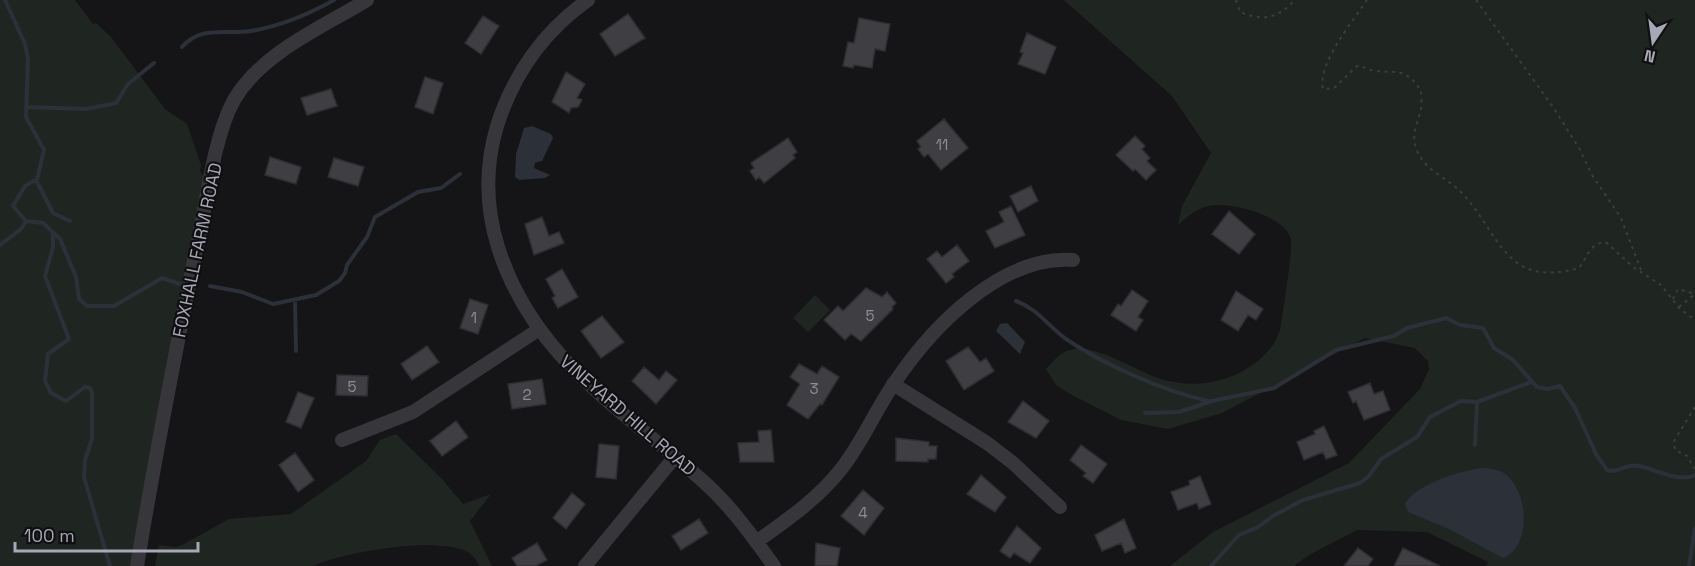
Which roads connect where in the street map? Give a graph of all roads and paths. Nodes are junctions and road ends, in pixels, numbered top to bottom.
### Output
1 (367, 0) edge
2 (588, 0) edge
3 (1236, 0) edge
4 (1294, 0) edge
5 (1367, 0) edge
6 (1476, 0) edge
7 (1073, 260) dead end
8 (1641, 272) junction
9 (1673, 299) junction
10 (1679, 308) junction
11 (1695, 320) edge
12 (538, 330) junction
13 (893, 384) junction
14 (1695, 407) edge
15 (342, 440) dead end
16 (674, 458) junction
17 (1695, 469) edge
18 (1060, 507) dead end
19 (756, 542) junction
20 (137, 566) edge
21 (585, 566) edge
22 (774, 566) edge

1 - 20 street, FOXHALL FARM ROAD
2 - 12 street, VINEYARD HILL ROAD
3 - 4 path
5 - 8 path
6 - 8 path
7 - 13 street
8 - 9 path
9 - 10 path
9 - 10 path
10 - 11 path
12 - 15 street
12 - 16 street, VINEYARD HILL ROAD
13 - 18 street
13 - 19 street
14 - 17 path
16 - 19 street, VINEYARD HILL ROAD
16 - 21 street
19 - 22 street, VINEYARD HILL ROAD

